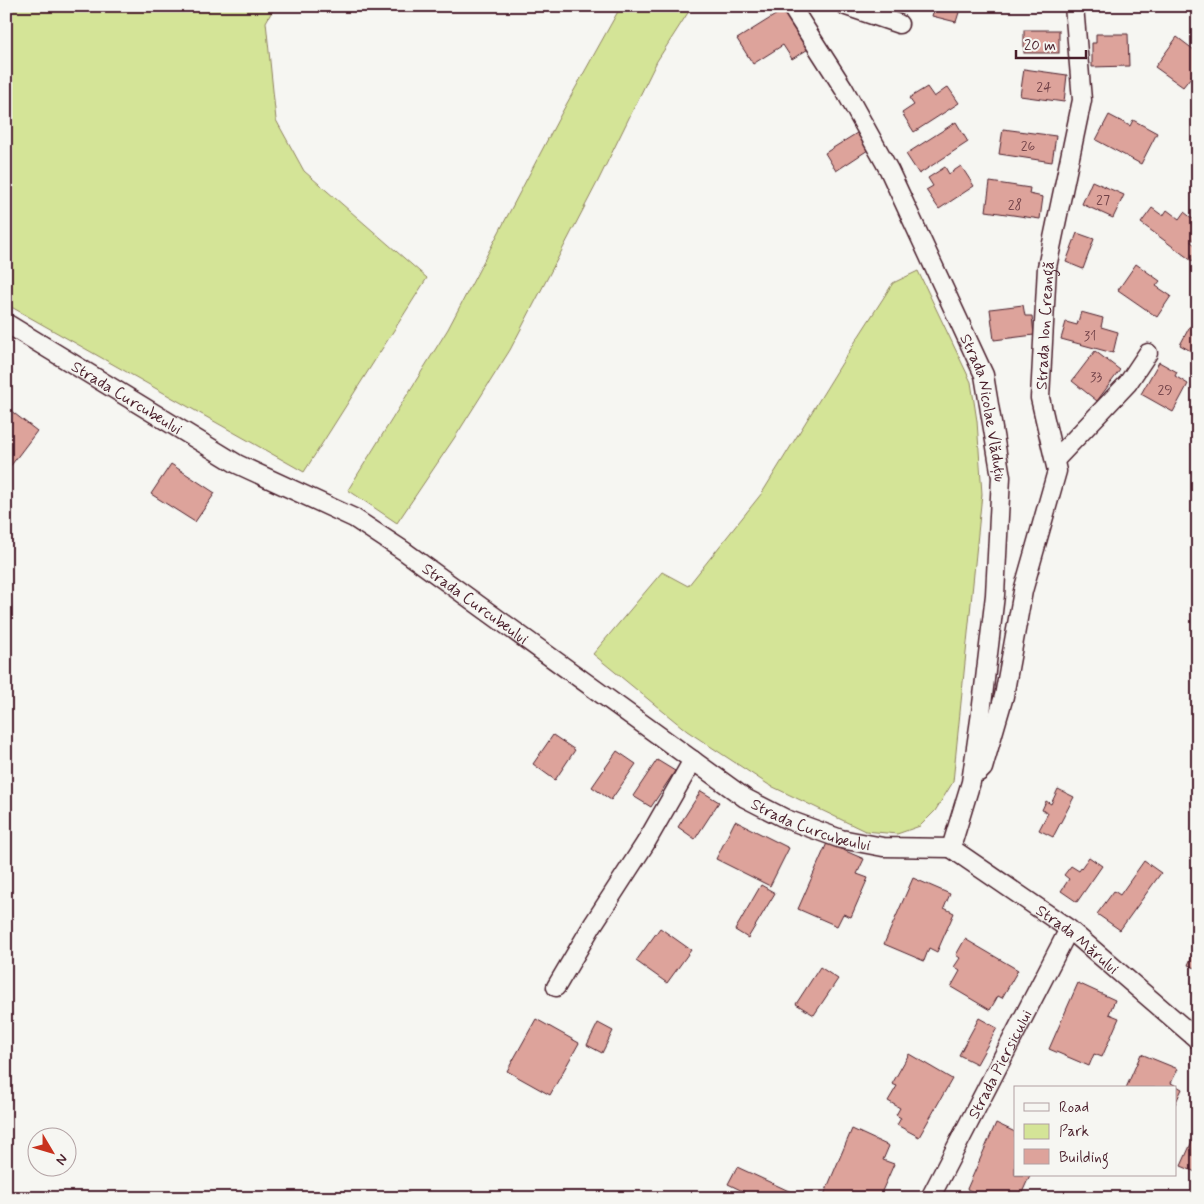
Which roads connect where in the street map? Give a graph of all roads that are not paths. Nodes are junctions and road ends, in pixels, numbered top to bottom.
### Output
1 (791, 6) edge
2 (846, 6) edge
3 (1074, 6) edge
4 (899, 24) dead end
5 (6, 324) edge
6 (1148, 353) dead end
7 (1055, 460) junction
8 (693, 760) junction
9 (971, 782) junction
10 (950, 848) junction
11 (1069, 929) junction
12 (556, 987) dead end
13 (1198, 1040) edge
14 (930, 1198) edge

1 - 9 street, Strada Nicolae Vlăduțiu
2 - 4 street
3 - 7 street, Strada Ion Creangă
5 - 8 street, Strada Curcubeului
6 - 7 street
7 - 9 street, Strada Ion Creangă
8 - 10 street, Strada Curcubeului
8 - 12 street
9 - 10 street, Strada Nicolae Vlăduțiu
10 - 11 street, Strada Mărului
11 - 13 street, Strada Mărului
11 - 14 street, Strada Piersicului

